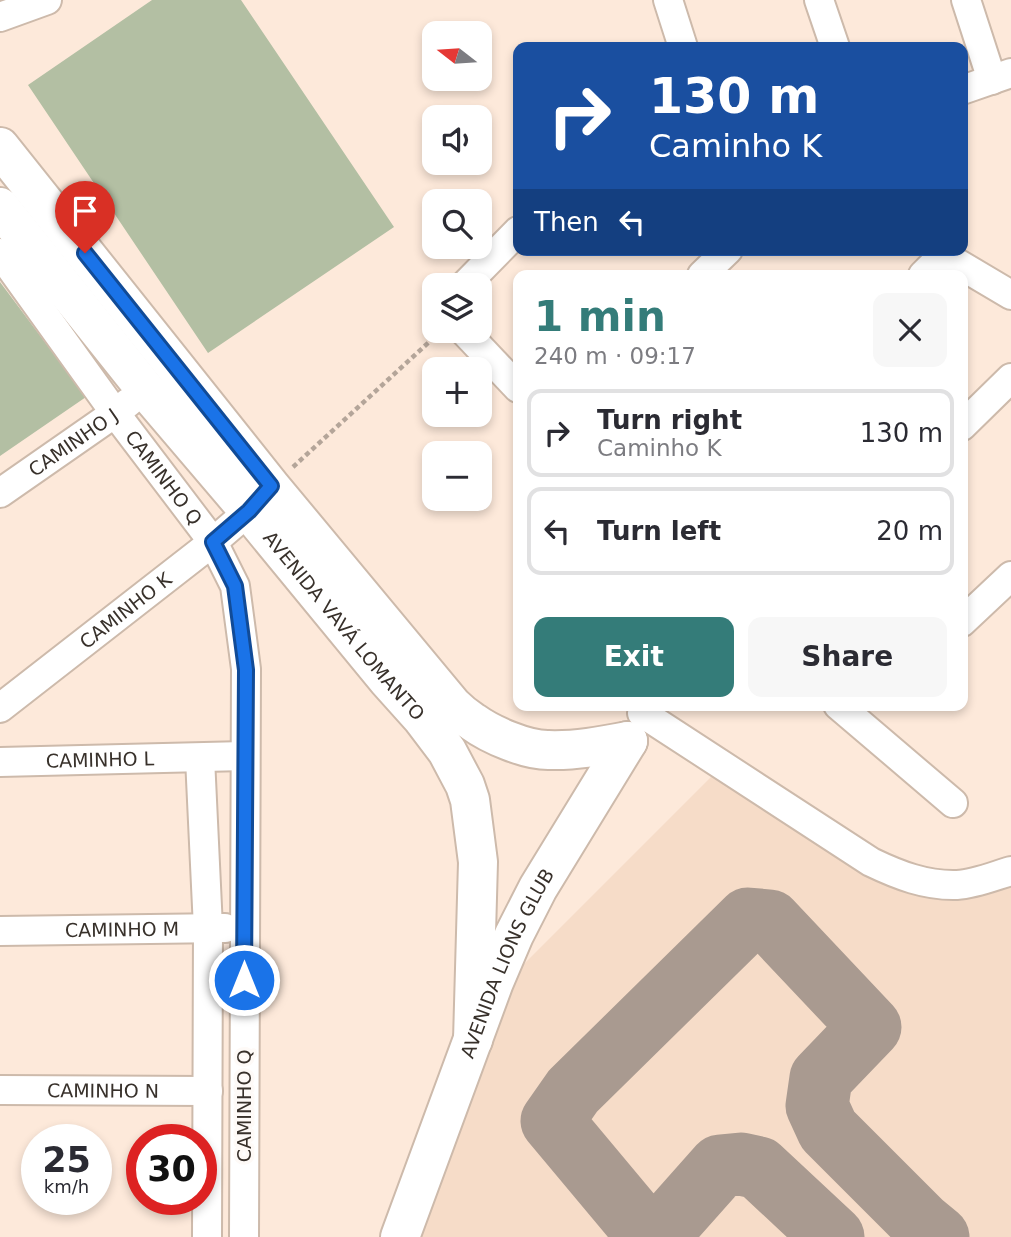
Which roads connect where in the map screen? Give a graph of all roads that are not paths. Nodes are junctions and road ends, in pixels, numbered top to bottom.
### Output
1 (47, 0) edge
2 (668, 0) edge
3 (819, 0) edge
4 (966, 0) edge
5 (0, 17) edge
6 (681, 42) edge
7 (833, 42) edge
8 (1001, 77) edge
9 (968, 88) edge
10 (0, 146) edge
11 (0, 206) edge
12 (513, 236) edge
13 (0, 253) edge
14 (722, 256) edge
15 (944, 256) edge
16 (707, 270) edge
17 (477, 273) edge
18 (1011, 295) edge
19 (475, 343) edge
20 (1011, 379) edge
21 (513, 383) edge
22 (145, 389) junction
23 (115, 413) junction
24 (968, 420) edge
25 (0, 493) edge
26 (260, 499) junction
27 (213, 542) junction
28 (1011, 576) edge
29 (968, 616) edge
30 (0, 708) edge
31 (855, 711) edge
32 (639, 720) edge
33 (245, 756) junction
34 (200, 758) junction
35 (0, 762) edge
36 (953, 803) dead end
37 (1011, 871) edge
38 (208, 928) junction
39 (244, 928) junction
40 (0, 931) edge
41 (472, 1040) junction
42 (0, 1090) edge
43 (208, 1091) junction
44 (207, 1237) edge
45 (244, 1237) edge
46 (400, 1237) edge

1 - 5 street
2 - 6 street
3 - 7 street
4 - 8 street
8 - 9 street
10 - 26 street, AVENIDA VAVÁ LOMANTO
11 - 22 street, AVENIDA VAVÁ LOMANTO
12 - 17 street
13 - 23 street, CAMINHO Q
14 - 16 street
15 - 18 street
19 - 21 street
20 - 24 street
22 - 23 street, CAMINHO J
22 - 26 street, AVENIDA VAVÁ LOMANTO
23 - 25 street, CAMINHO J
23 - 27 street, CAMINHO Q
26 - 27 street, CAMINHO K
26 - 32 street, AVENIDA VAVÁ LOMANTO
26 - 41 street, AVENIDA VAVÁ LOMANTO
27 - 30 street, CAMINHO K
27 - 33 street, CAMINHO Q
28 - 29 street
31 - 36 street
32 - 37 street
32 - 41 street, AVENIDA LIONS GLUB
33 - 34 street, CAMINHO L
33 - 39 street, CAMINHO Q
34 - 35 street, CAMINHO L
34 - 38 street, CAMINHO Q
38 - 39 street, CAMINHO M
38 - 40 street, CAMINHO M
38 - 43 street, CAMINHO Q
39 - 45 street, CAMINHO Q
41 - 46 street, AVENIDA LIONS GLUB
42 - 43 street, CAMINHO N
43 - 44 street, CAMINHO Q

